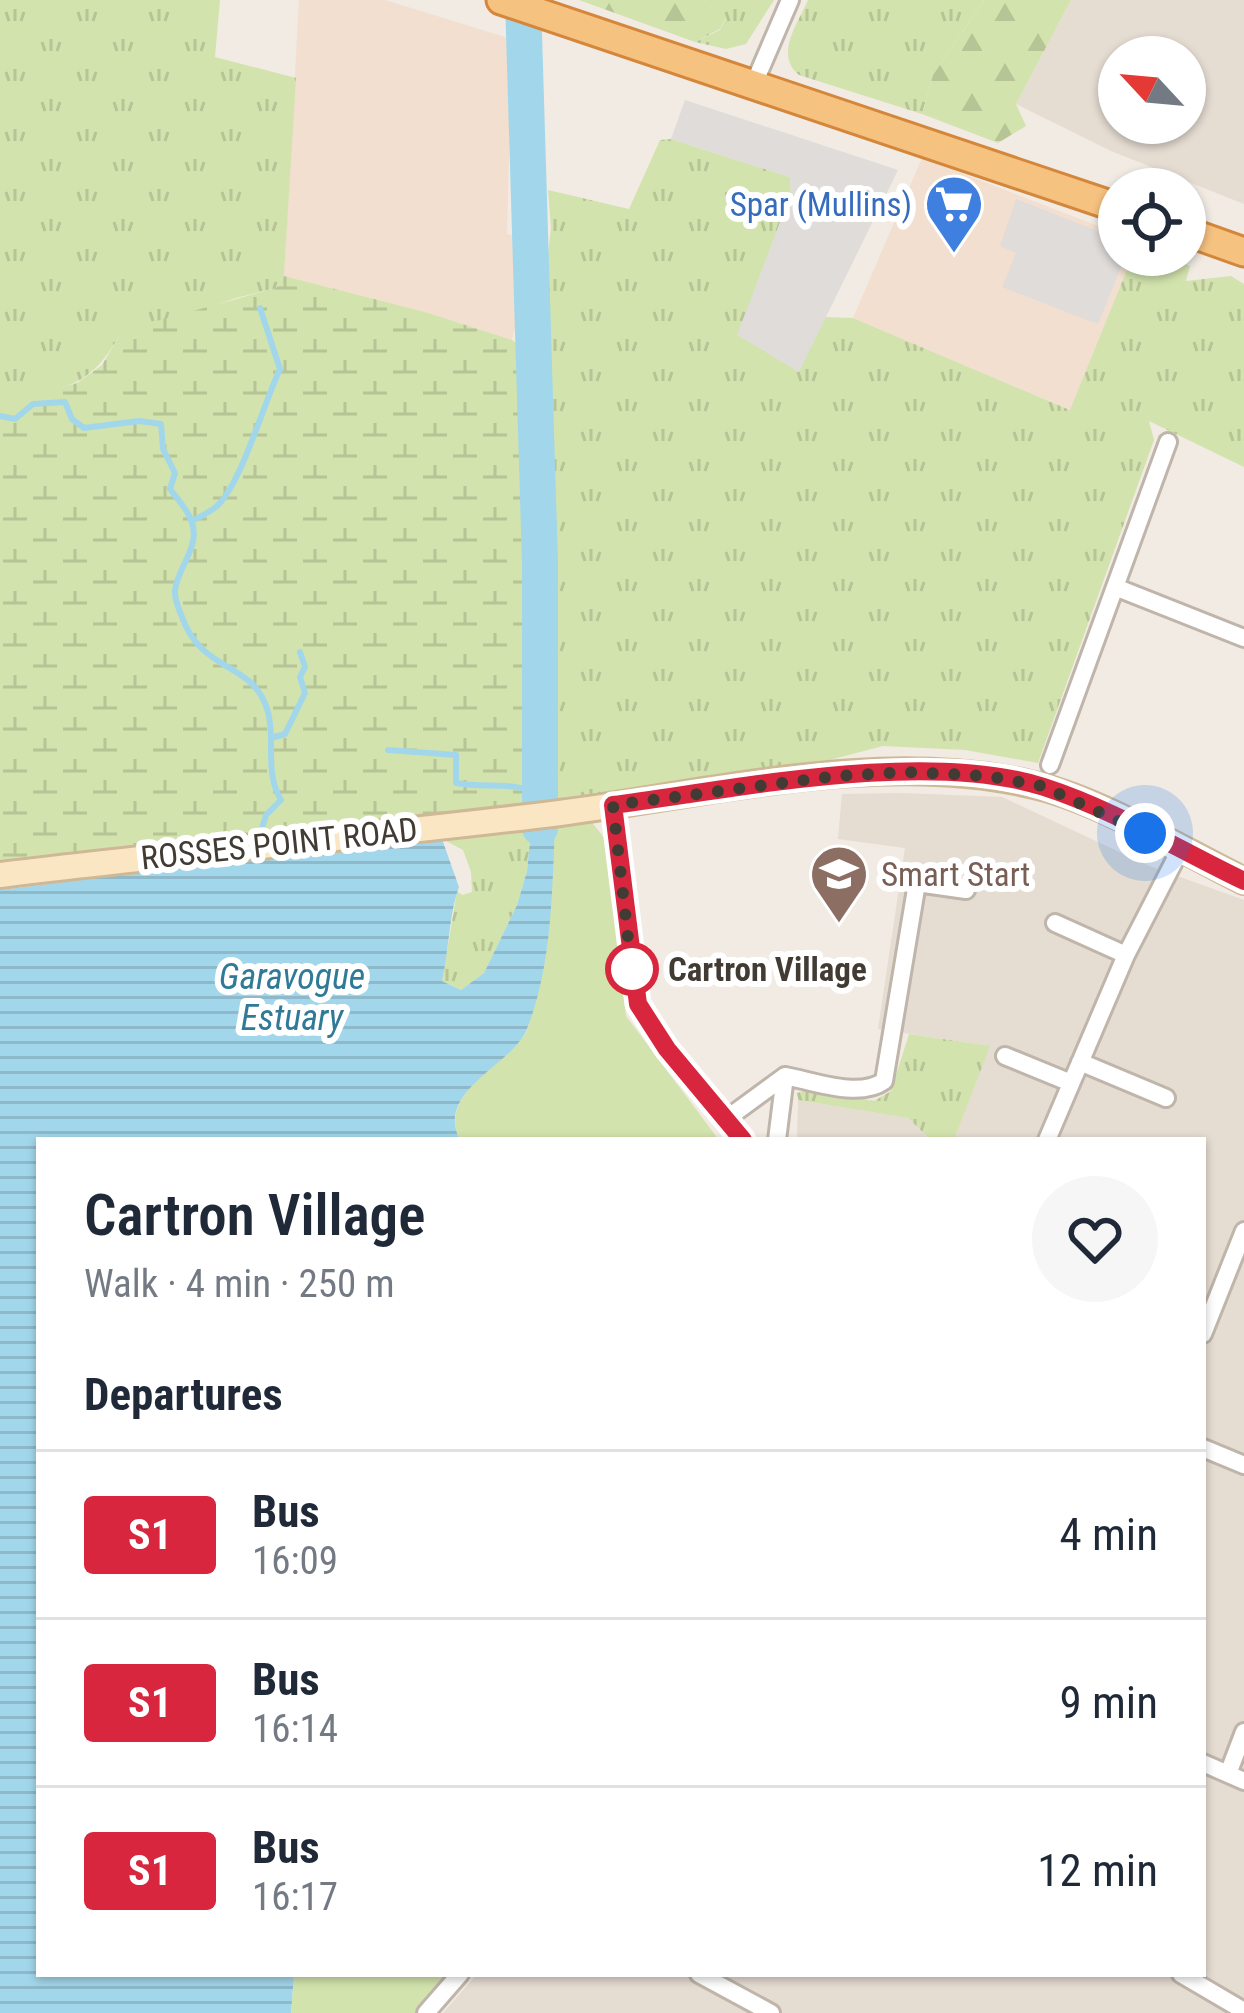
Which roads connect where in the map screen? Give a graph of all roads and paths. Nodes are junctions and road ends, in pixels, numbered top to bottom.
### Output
1 (503, 0) edge
2 (790, 0) edge
3 (752, 86) junction
4 (1098, 201) edge
5 (1206, 239) edge
6 (1244, 252) edge
7 (1168, 442) dead end
8 (1114, 587) junction
9 (1244, 638) edge
10 (1050, 765) dead end
11 (613, 805) junction
12 (1180, 850) junction
13 (0, 874) edge
14 (1244, 881) edge
15 (966, 890) dead end
16 (1055, 923) dead end
17 (1126, 955) junction
18 (1005, 1055) dead end
19 (1079, 1062) junction
20 (785, 1076) junction
21 (1071, 1083) junction
22 (1166, 1098) dead end
23 (725, 1120) junction
24 (740, 1137) edge
25 (777, 1137) edge
26 (1048, 1137) edge
27 (1244, 1231) edge
28 (1240, 1252) edge
29 (1206, 1327) edge
30 (1206, 1449) edge
31 (1244, 1465) edge
32 (1244, 1732) edge
33 (1206, 1764) edge
34 (1236, 1778) edge
35 (457, 1977) edge
36 (704, 1977) edge
37 (1186, 1977) edge
38 (1244, 2011) edge
39 (426, 2013) edge
40 (770, 2013) edge

1 - 3 highway
2 - 3 street
3 - 4 highway
5 - 6 highway
7 - 8 street
8 - 9 street
8 - 10 street
11 - 12 main road, ROSSES POINT ROAD
11 - 13 main road, ROSSES POINT ROAD
11 - 23 street
12 - 14 main road, ROSSES POINT ROAD
12 - 17 street
15 - 20 street
16 - 17 street
17 - 19 street
18 - 21 street
19 - 21 street
19 - 22 street
20 - 23 street
20 - 25 street
21 - 26 street
23 - 24 street
27 - 28 street
28 - 29 street
30 - 31 street
32 - 34 street
33 - 34 street
35 - 39 street
36 - 40 street
37 - 38 street

